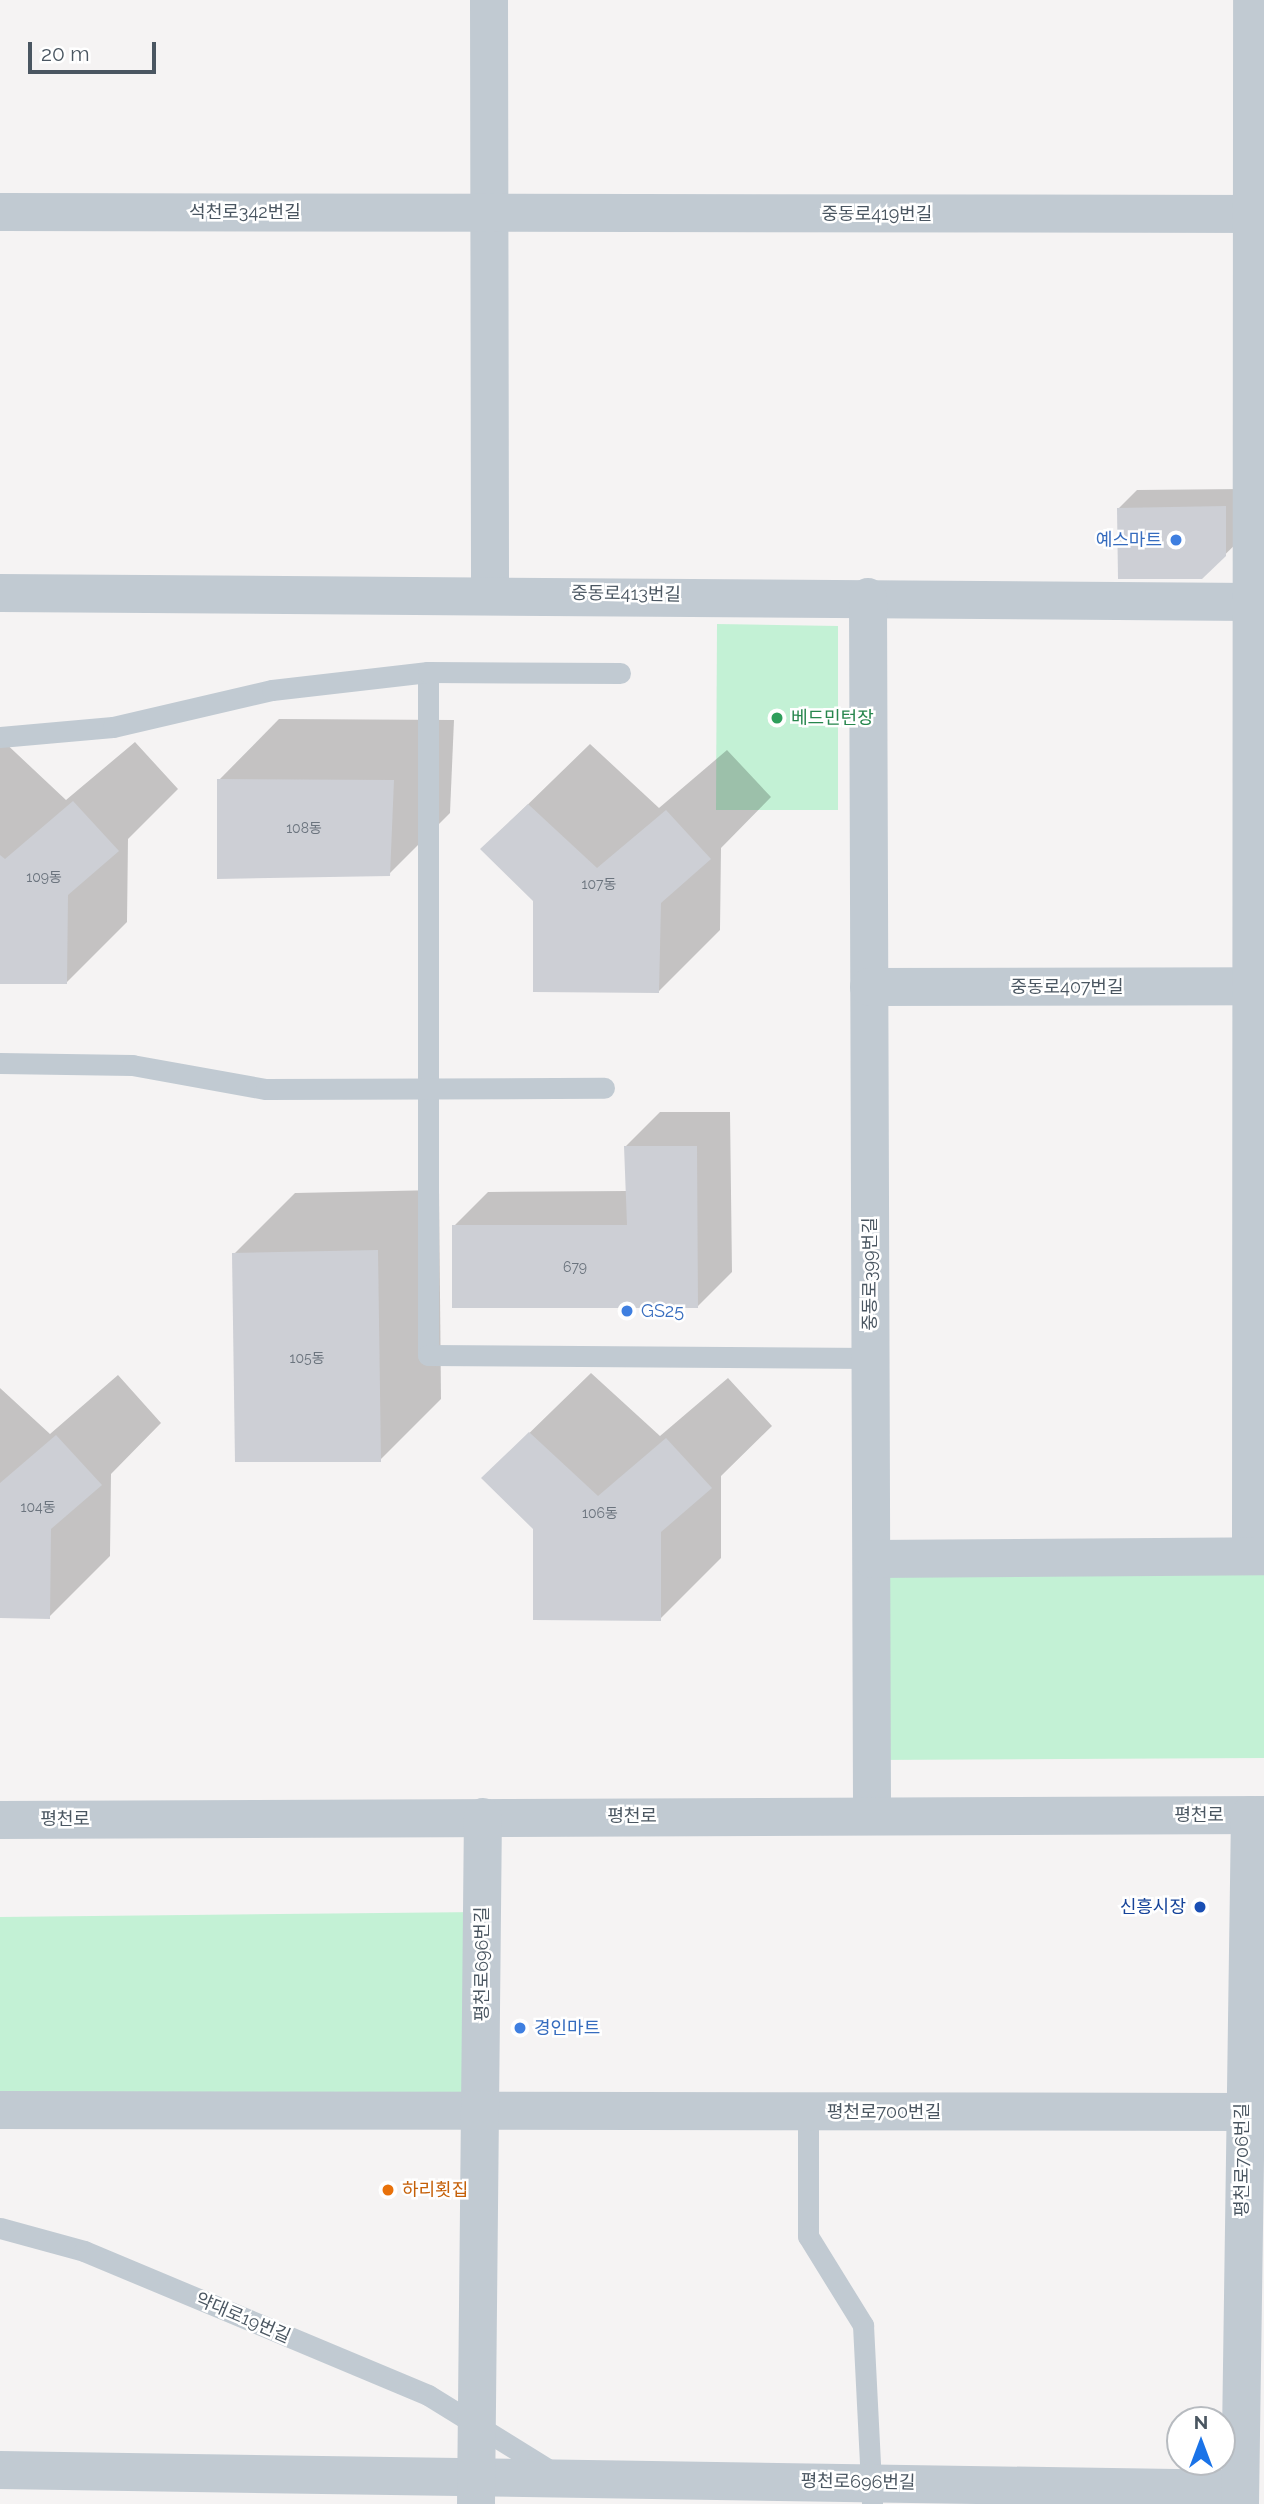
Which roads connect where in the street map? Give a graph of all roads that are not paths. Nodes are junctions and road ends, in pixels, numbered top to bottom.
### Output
1 (489, 0) edge
2 (1252, 0) edge
3 (0, 212) edge
4 (490, 213) junction
5 (1258, 214) edge
6 (490, 592) junction
7 (0, 593) edge
8 (868, 597) junction
9 (1252, 602) junction
10 (429, 672) junction
11 (620, 673) dead end
12 (0, 737) edge
13 (1258, 986) edge
14 (869, 987) junction
15 (0, 1063) edge
16 (604, 1088) dead end
17 (429, 1089) junction
18 (870, 1358) junction
19 (1257, 1556) edge
20 (872, 1559) junction
21 (1257, 1815) edge
22 (483, 1816) junction
23 (872, 1816) junction
24 (0, 1820) edge
25 (0, 2110) edge
26 (481, 2111) junction
27 (808, 2111) junction
28 (1242, 2112) junction
29 (0, 2228) edge
30 (477, 2426) junction
31 (0, 2470) edge
32 (562, 2477) junction
33 (476, 2490) edge
34 (869, 2493) edge
35 (1240, 2496) edge

1 - 4 street
2 - 5 street
3 - 4 street, 석천로342번길
4 - 5 street, 중동로419번길
4 - 6 street
5 - 9 street
6 - 7 street, 중동로413번길
6 - 8 street, 중동로413번길
8 - 9 street, 중동로413번길
8 - 14 street, 중동로399번길
9 - 13 street
10 - 11 lane
10 - 12 lane
10 - 17 lane
13 - 14 street, 중동로407번길
13 - 19 street
14 - 18 street, 중동로399번길
15 - 17 lane
16 - 17 lane
17 - 18 lane
18 - 20 street, 중동로399번길
19 - 20 street
20 - 23 street, 중동로399번길
21 - 23 street, 평천로
21 - 28 street, 평천로706번길
22 - 23 street, 평천로
22 - 24 street, 평천로
22 - 26 street, 평천로696번길
25 - 26 street
26 - 27 street
26 - 30 street, 평천로696번길
27 - 28 street, 평천로700번길
27 - 34 lane, 평천로700번길
28 - 35 street, 평천로706번길
29 - 30 lane, 약대로19번길
30 - 32 lane, 약대로19번길
30 - 33 street, 평천로696번길
31 - 33 street
32 - 33 street, 평천로696번길
32 - 34 street, 평천로696번길
34 - 35 street, 평천로696번길

